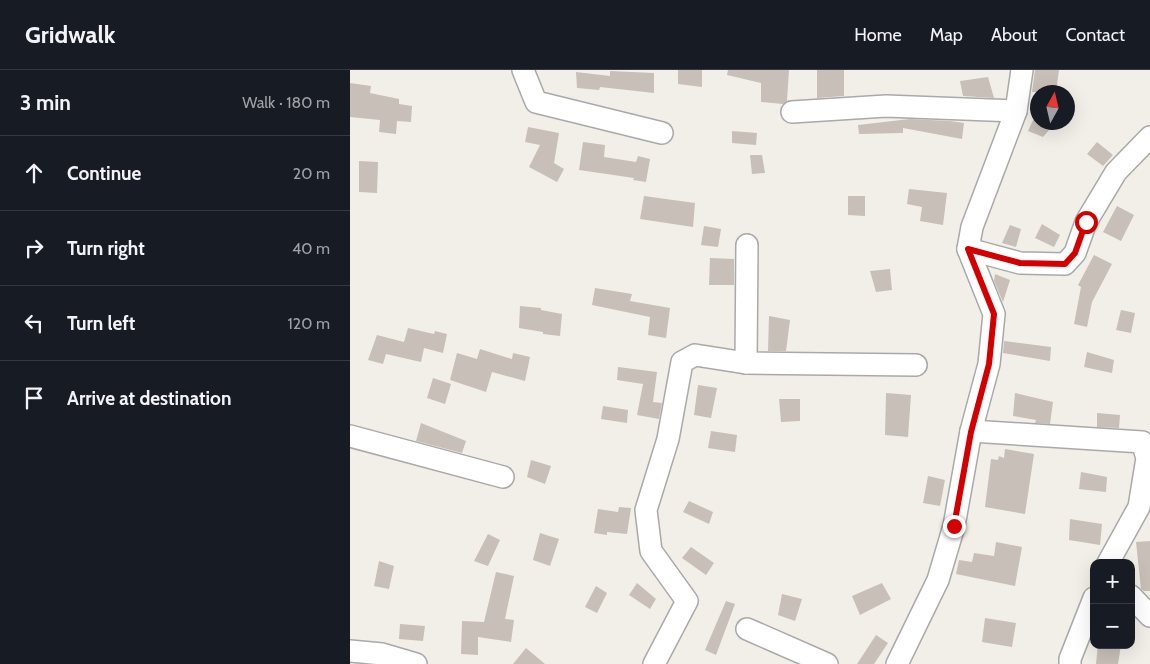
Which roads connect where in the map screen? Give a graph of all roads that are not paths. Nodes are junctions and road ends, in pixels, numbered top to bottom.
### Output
1 (523, 70) edge
2 (1022, 70) edge
3 (1016, 111) junction
4 (792, 112) dead end
5 (662, 133) dead end
6 (1148, 142) edge
7 (747, 245) dead end
8 (968, 249) junction
9 (746, 363) junction
10 (916, 365) dead end
11 (971, 432) junction
12 (350, 436) edge
13 (503, 477) dead end
14 (1110, 559) edge
15 (1135, 600) edge
16 (1092, 604) edge
17 (1150, 616) edge
18 (747, 629) dead end
19 (350, 651) edge
20 (416, 664) edge
21 (654, 664) edge
22 (827, 664) edge
23 (897, 664) edge
24 (1070, 664) edge

1 - 5 street
2 - 3 street
3 - 4 street
3 - 8 street
6 - 8 street
7 - 9 street
8 - 11 street
9 - 10 street
9 - 21 street
11 - 14 street
11 - 23 street
12 - 13 street
15 - 17 street
16 - 24 street
18 - 22 street
19 - 20 street

